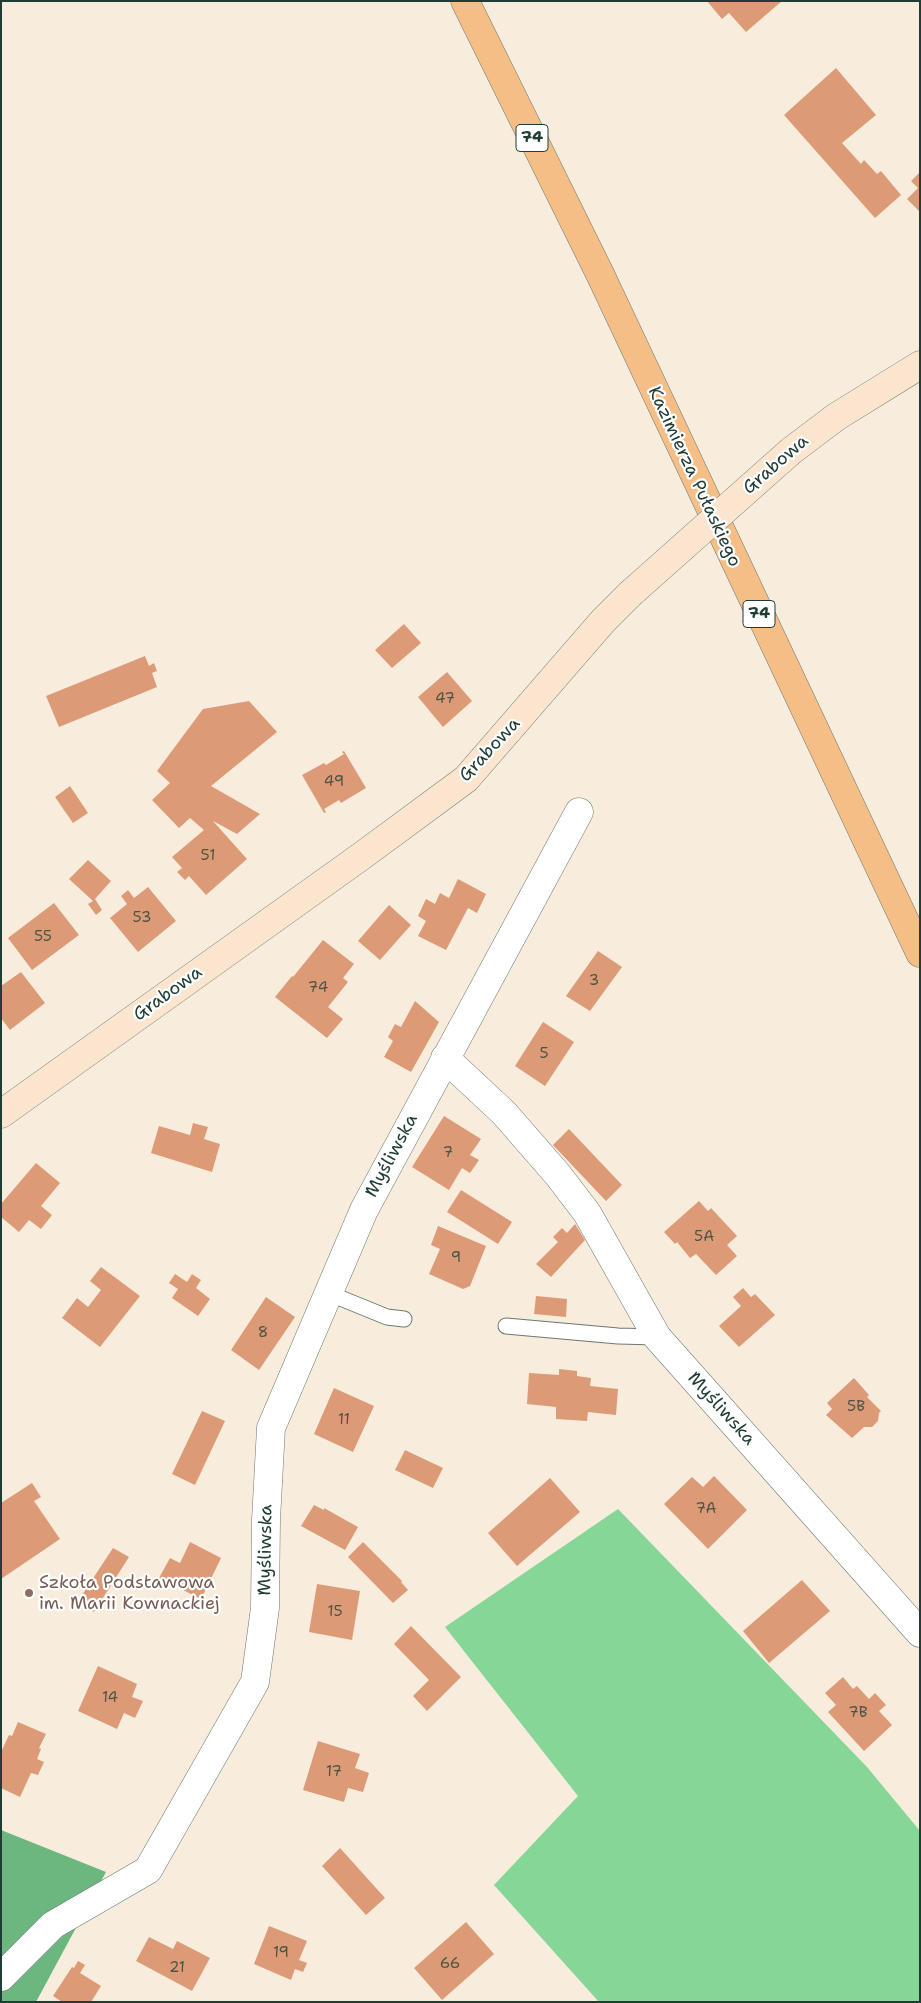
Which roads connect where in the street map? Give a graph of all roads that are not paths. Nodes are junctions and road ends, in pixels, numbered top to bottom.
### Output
1 (465, 1) edge
2 (920, 365) edge
3 (579, 812) dead end
4 (920, 953) edge
5 (445, 1058) junction
6 (1, 1114) edge
7 (328, 1292) junction
8 (404, 1318) dead end
9 (506, 1326) dead end
10 (657, 1337) junction
11 (920, 1633) edge
12 (1, 1977) edge

1 - 4 main road, Kazimierza Pułaskiego / 74
2 - 6 street, Grabowa, bridge
3 - 5 street, Myśliwska
5 - 7 street, Myśliwska
5 - 10 street, Myśliwska
7 - 8 lane
7 - 12 street, Myśliwska
9 - 10 lane
10 - 11 street, Myśliwska

